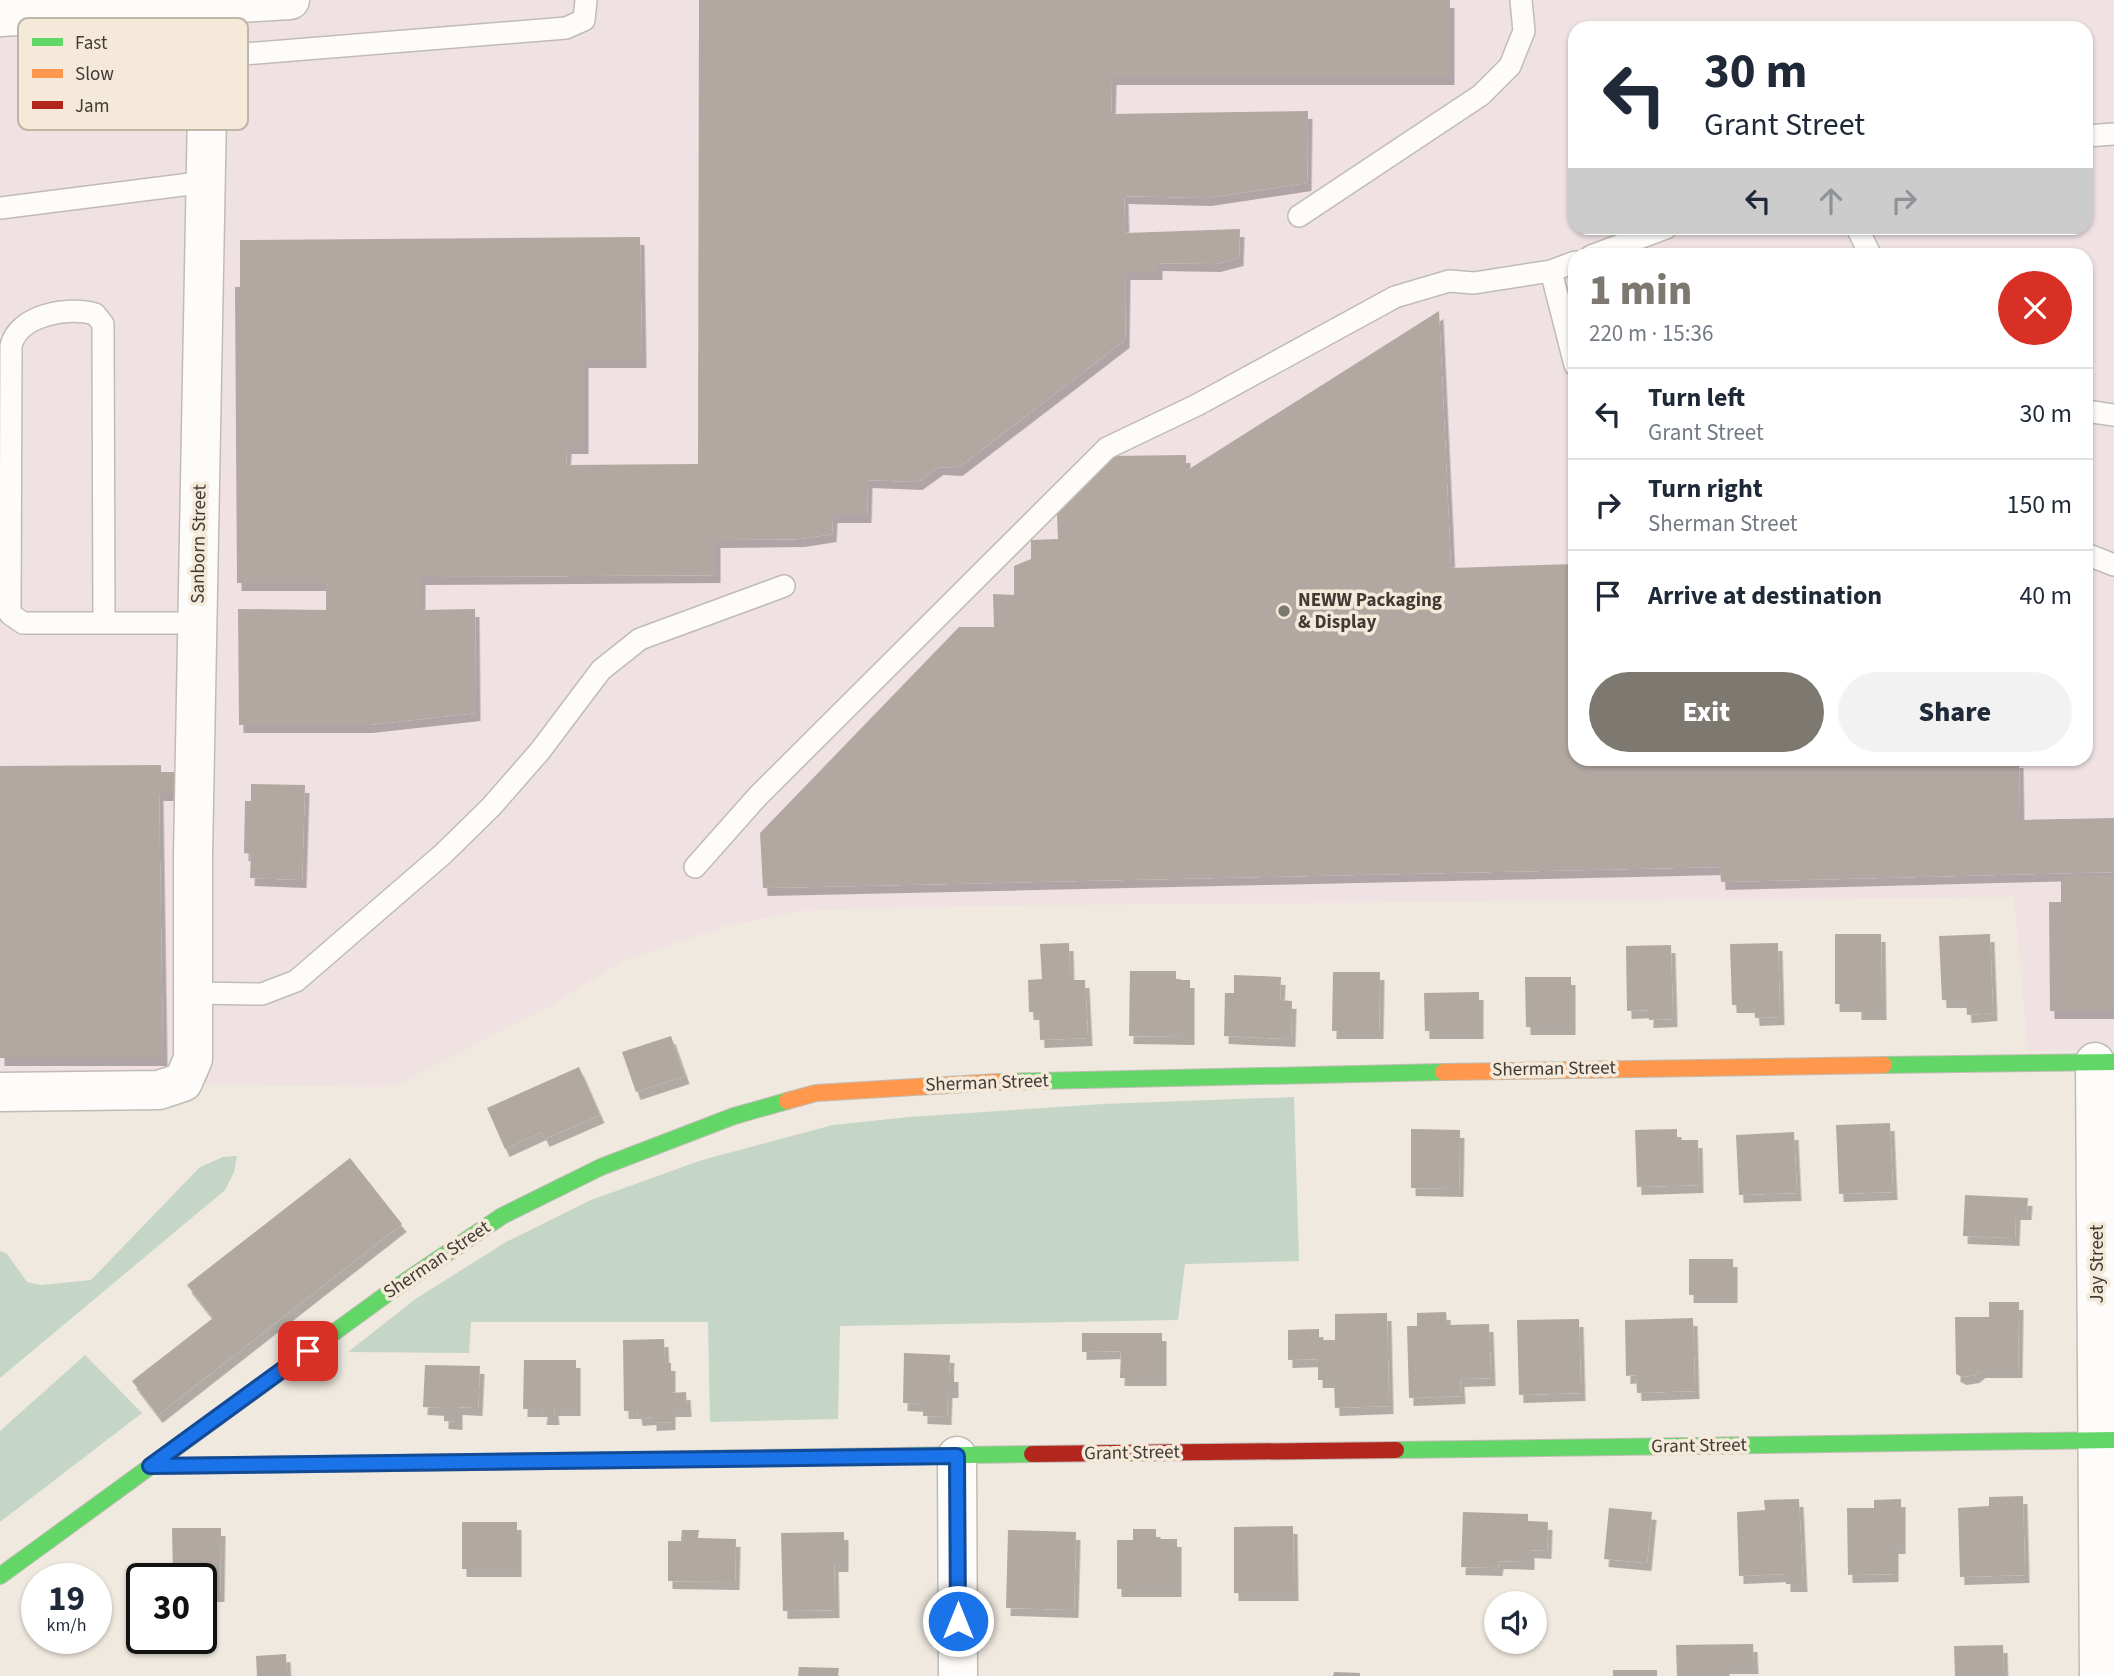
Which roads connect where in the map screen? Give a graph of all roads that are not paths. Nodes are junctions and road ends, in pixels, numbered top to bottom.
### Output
1 (290, 0) edge
2 (586, 0) edge
3 (1521, 0) edge
4 (209, 5) junction
5 (0, 17) edge
6 (208, 18) edge
7 (248, 54) edge
8 (206, 130) edge
9 (2114, 134) edge
10 (2093, 136) edge
11 (206, 182) junction
12 (0, 208) edge
13 (1299, 216) dead end
14 (1647, 235) edge
15 (1612, 248) edge
16 (1568, 264) edge
17 (1551, 271) junction
18 (1568, 338) edge
19 (2093, 412) edge
20 (2114, 415) edge
21 (2093, 557) edge
22 (2114, 565) edge
23 (784, 586) dead end
24 (104, 623) junction
25 (197, 623) junction
26 (695, 867) dead end
27 (193, 993) junction
28 (2105, 1062) edge
29 (0, 1092) edge
30 (2106, 1440) edge
31 (957, 1456) junction
32 (150, 1466) junction
33 (0, 1576) edge
34 (958, 1676) edge
35 (2099, 1676) edge

1 - 4 street
2 - 7 lane
3 - 13 lane
4 - 5 street
4 - 6 street, Sanborn Street
8 - 11 street, Sanborn Street
9 - 10 lane
11 - 12 lane
11 - 25 street, Sanborn Street
14 - 15 lane
16 - 17 lane
17 - 18 lane
17 - 26 lane
19 - 20 lane
21 - 22 lane
23 - 27 lane
24 - 24 lane
24 - 25 lane
25 - 27 street, Sanborn Street
27 - 29 street, Sanborn Street
28 - 30 street, Jay Street
28 - 32 street, Sherman Street
30 - 31 street, Grant Street
30 - 35 street, Jay Street
31 - 32 street, Grant Street
31 - 34 street
32 - 33 street, Sherman Street

